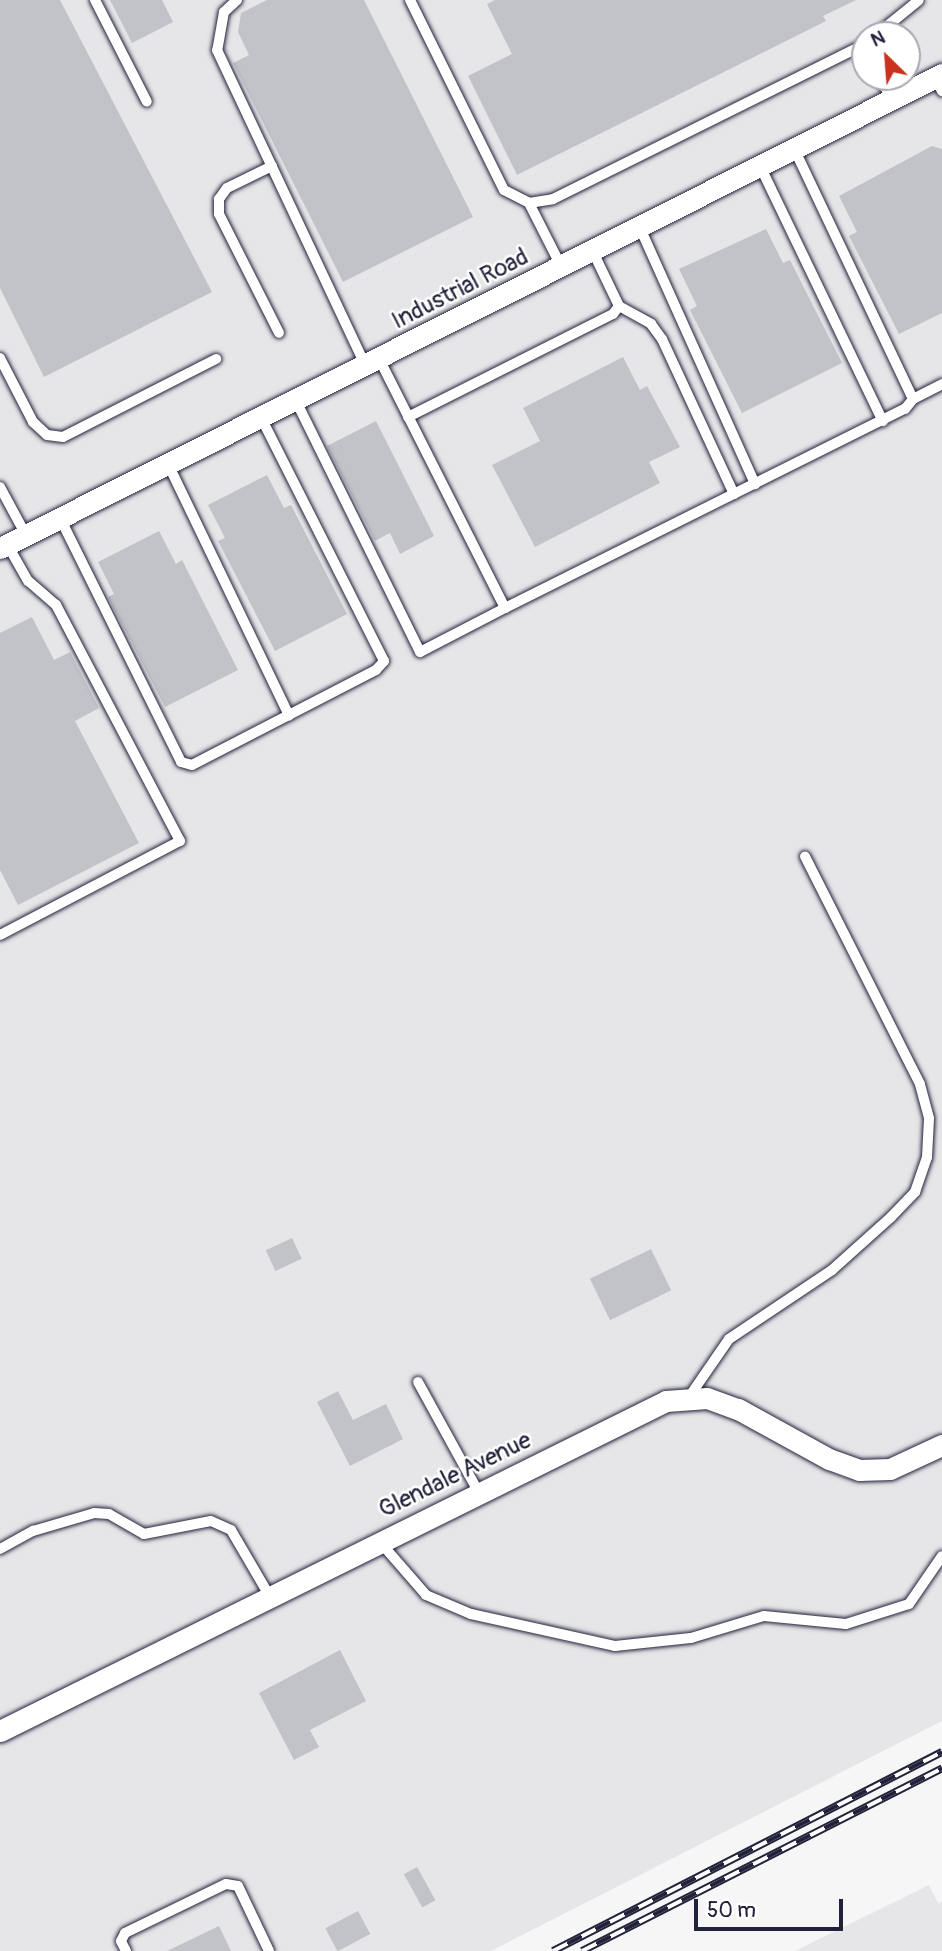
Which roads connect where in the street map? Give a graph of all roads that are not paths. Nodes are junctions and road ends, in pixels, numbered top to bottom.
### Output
1 (95, 0) edge
2 (217, 0) edge
3 (237, 0) edge
4 (410, 0) edge
5 (919, 0) edge
6 (224, 12) junction
7 (893, 21) edge
8 (851, 52) edge
9 (940, 81) edge
10 (887, 91) edge
11 (147, 102) dead end
12 (893, 102) junction
13 (795, 150) junction
14 (272, 166) junction
15 (761, 168) junction
16 (529, 202) junction
17 (640, 228) junction
18 (593, 252) junction
19 (562, 268) junction
20 (619, 306) junction
21 (279, 333) dead end
22 (0, 358) edge
23 (216, 359) dead end
24 (372, 363) junction
25 (942, 384) edge
26 (913, 399) junction
27 (296, 401) junction
28 (408, 417) junction
29 (261, 418) junction
30 (883, 421) junction
31 (168, 464) junction
32 (755, 484) junction
33 (0, 487) edge
34 (734, 494) junction
35 (60, 517) junction
36 (11, 542) edge
37 (505, 608) junction
38 (289, 715) junction
39 (805, 856) dead end
40 (0, 934) edge
41 (418, 1382) dead end
42 (689, 1397) junction
43 (942, 1445) edge
44 (479, 1493) junction
45 (380, 1542) junction
46 (0, 1549) edge
47 (942, 1556) edge
48 (269, 1595) junction
49 (0, 1731) edge
50 (126, 1951) edge
51 (269, 1951) edge

1 - 11 lane
2 - 6 lane
3 - 6 lane
4 - 16 lane
5 - 7 lane
6 - 14 lane
8 - 16 lane
9 - 12 street, Industrial Road
10 - 12 lane
12 - 13 street, Industrial Road
13 - 15 street, Industrial Road
13 - 26 lane
14 - 21 lane
14 - 24 lane
15 - 17 street, Industrial Road
15 - 30 lane
16 - 19 lane
17 - 18 street, Industrial Road
17 - 32 lane
18 - 19 street, Industrial Road
18 - 20 lane
19 - 24 street, Industrial Road
20 - 28 lane
20 - 34 lane
22 - 23 lane
24 - 27 street, Industrial Road
24 - 28 lane
25 - 26 lane
26 - 30 lane
27 - 29 street, Industrial Road
27 - 37 lane
28 - 37 lane
29 - 31 street, Industrial Road
29 - 38 lane
30 - 32 lane
31 - 35 street, Industrial Road
31 - 38 lane
32 - 34 lane
33 - 36 lane
34 - 37 lane
35 - 36 street, Industrial Road
35 - 38 lane
36 - 40 lane
39 - 42 lane
41 - 44 lane
42 - 43 street, Glendale Avenue
42 - 44 street, Glendale Avenue
44 - 45 street, Glendale Avenue
45 - 47 lane
45 - 48 street, Glendale Avenue
46 - 48 lane
48 - 49 street, Glendale Avenue
50 - 51 lane

